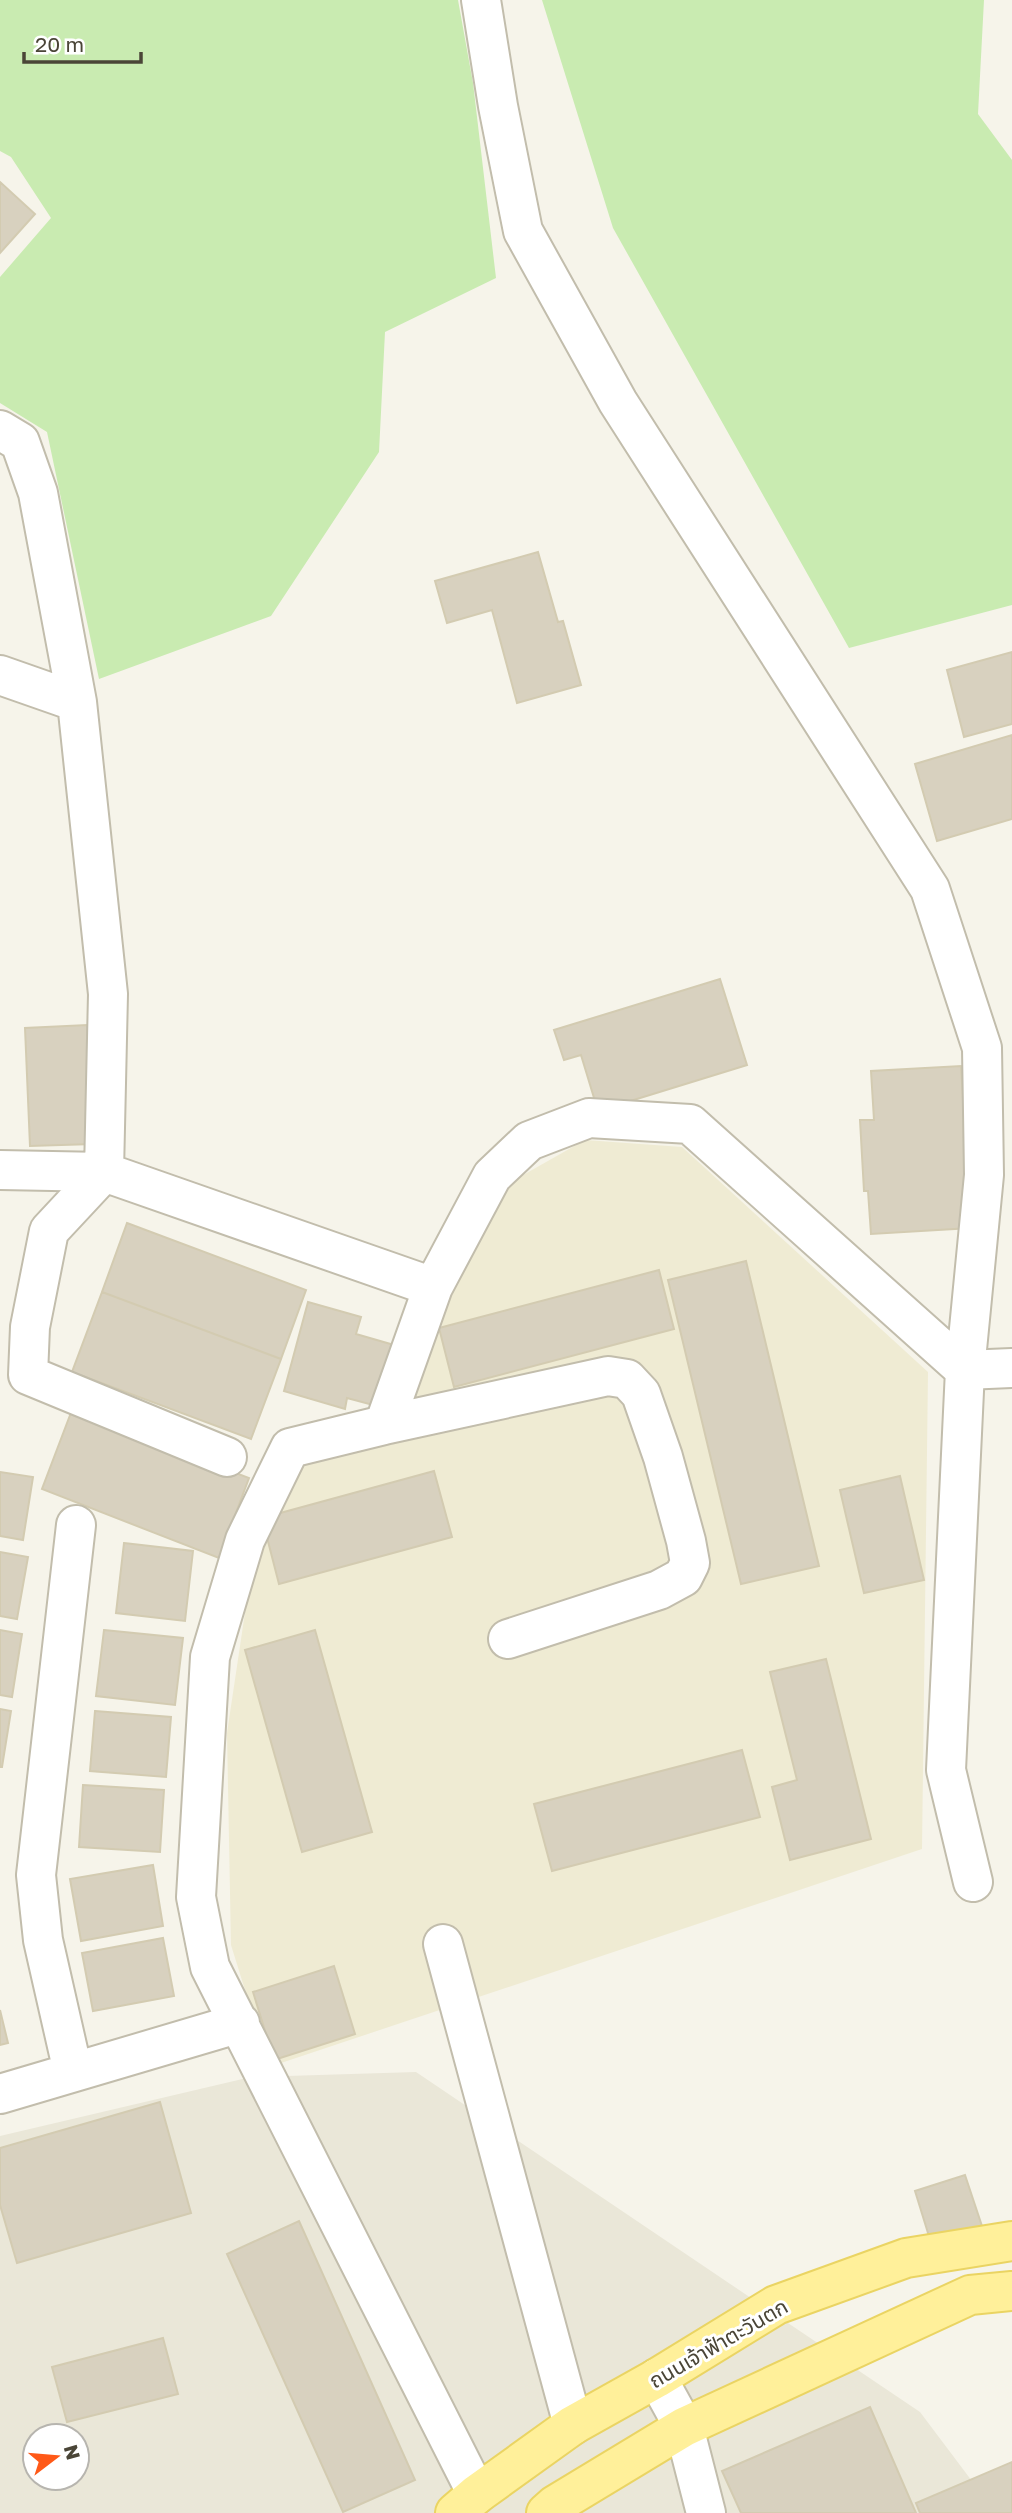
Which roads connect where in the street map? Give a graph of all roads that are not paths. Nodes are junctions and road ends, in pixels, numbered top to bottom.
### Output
1 (481, 0) edge
2 (0, 430) edge
3 (0, 675) edge
4 (77, 702) junction
5 (1, 1164) edge
6 (104, 1172) junction
7 (433, 1287) junction
8 (1012, 1368) edge
9 (965, 1370) junction
10 (384, 1425) junction
11 (227, 1457) dead end
12 (76, 1525) dead end
13 (508, 1639) dead end
14 (973, 1882) dead end
15 (443, 1944) dead end
16 (240, 2023) junction
17 (73, 2072) junction
18 (0, 2094) edge
19 (1012, 2241) edge
20 (1012, 2291) edge
21 (657, 2378) junction
22 (573, 2425) junction
23 (684, 2427) junction
24 (466, 2503) edge
25 (546, 2513) edge
26 (706, 2513) edge

1 - 9 street
2 - 4 street
3 - 4 street
4 - 6 street
5 - 6 street
6 - 7 street
6 - 11 street
7 - 9 street
7 - 10 street
8 - 9 street
9 - 14 street
10 - 13 street
10 - 16 street
12 - 17 street
15 - 22 street
16 - 17 street
16 - 24 street
17 - 18 street
19 - 21 main road, ถนนเจ้าฟ้าตะวันตก
20 - 23 main road
21 - 22 main road, ถนนเจ้าฟ้าตะวันตก
21 - 23 street
22 - 24 main road, ถนนเจ้าฟ้าตะวันตก
23 - 25 main road
23 - 26 street

